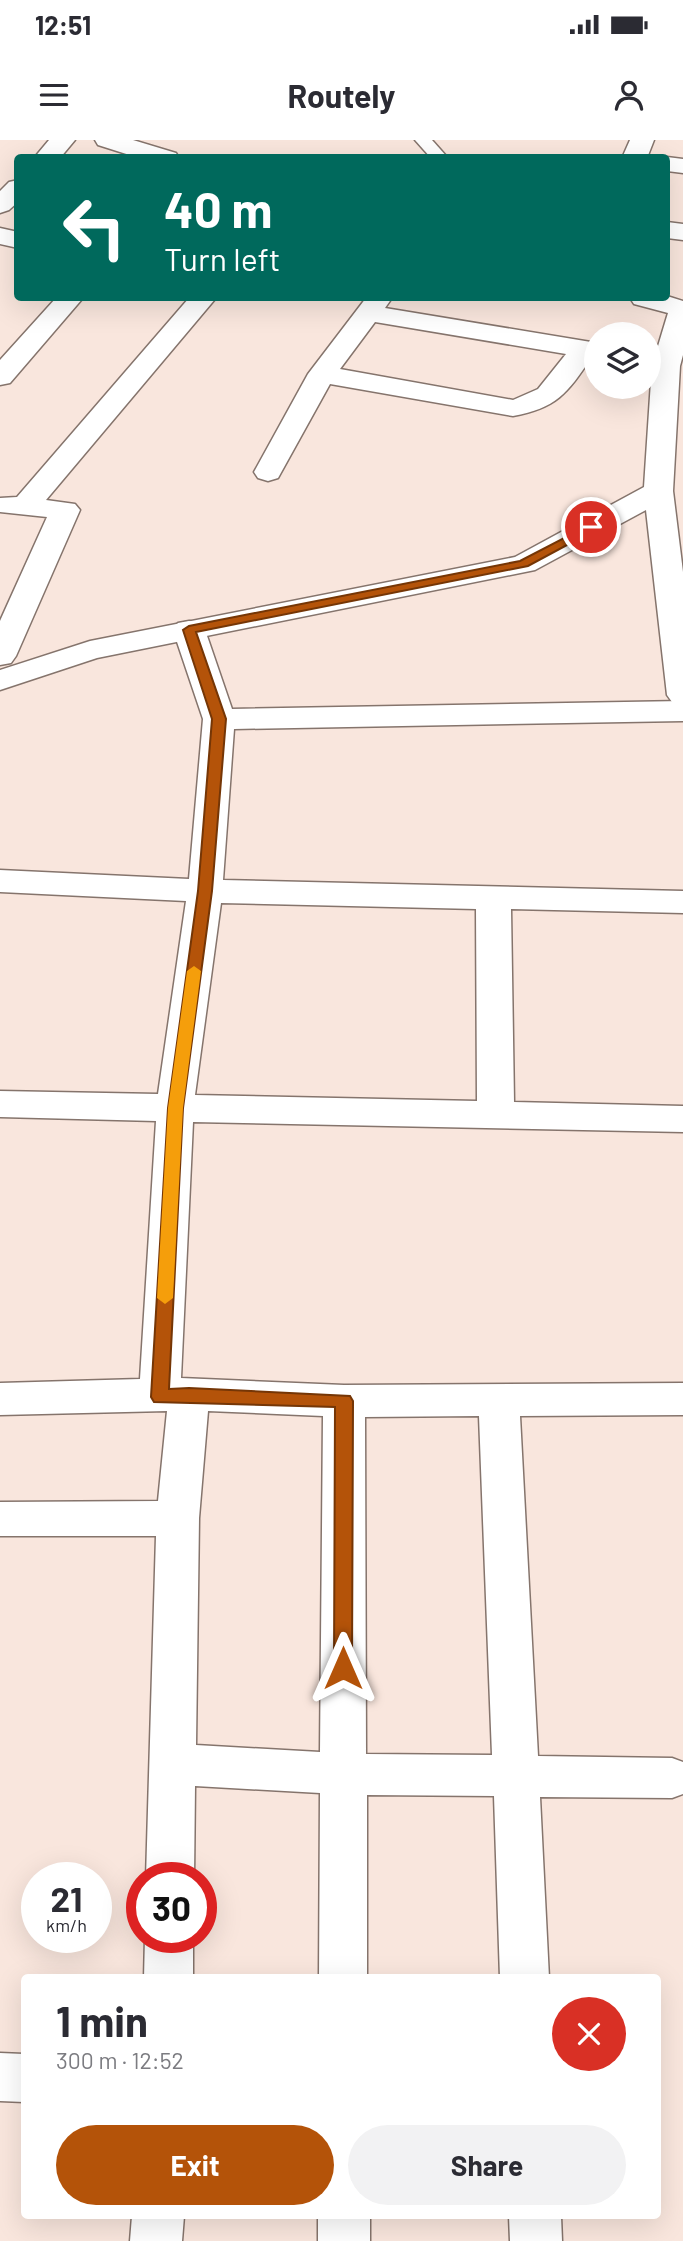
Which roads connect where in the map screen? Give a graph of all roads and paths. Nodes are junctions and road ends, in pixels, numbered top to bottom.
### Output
1 (62, 140) edge
2 (107, 140) edge
3 (424, 140) edge
4 (50, 154) edge
5 (154, 154) edge
6 (436, 154) edge
7 (14, 191) edge
8 (0, 205) edge
9 (67, 301) edge
10 (200, 301) edge
11 (654, 301) edge
12 (373, 305) edge
13 (683, 309) edge
14 (584, 348) edge
15 (584, 356) edge
16 (661, 357) edge
17 (322, 374) junction
18 (0, 377) edge
19 (658, 399) edge
20 (268, 472) dead end
21 (658, 491) junction
22 (12, 505) edge
23 (189, 630) junction
24 (0, 656) edge
25 (0, 680) edge
26 (683, 695) edge
27 (683, 711) edge
28 (219, 719) junction
29 (0, 881) edge
30 (205, 891) junction
31 (494, 897) junction
32 (683, 902) edge
33 (0, 1104) edge
34 (175, 1108) junction
35 (496, 1115) junction
36 (683, 1119) edge
37 (174, 1396) junction
38 (0, 1399) edge
39 (683, 1399) edge
40 (344, 1401) junction
41 (499, 1401) junction
42 (178, 1518) junction
43 (0, 1519) edge
44 (173, 1764) junction
45 (342, 1774) junction
46 (516, 1775) junction
47 (672, 1778) dead end
48 (170, 1862) edge
49 (169, 1953) edge
50 (168, 1974) edge
51 (343, 1974) edge
52 (525, 1974) edge
53 (0, 2077) edge
54 (21, 2078) edge
55 (158, 2219) edge
56 (344, 2219) edge
57 (535, 2219) edge
58 (156, 2241) edge
59 (344, 2241) edge
60 (536, 2241) edge

1 - 4 street
2 - 5 street
3 - 6 lane
7 - 8 street
9 - 18 street
10 - 22 street
11 - 13 street
12 - 14 street
12 - 17 street
13 - 16 street
15 - 17 street
17 - 20 street
19 - 21 street
21 - 23 street
21 - 26 street
22 - 24 street
23 - 25 street
23 - 28 street
27 - 28 street
28 - 30 street
29 - 30 street
30 - 31 street
30 - 34 street
31 - 32 street
31 - 35 street
33 - 34 street
34 - 35 street
34 - 37 street
35 - 36 street
37 - 38 street
37 - 40 street
37 - 42 street
39 - 41 street
40 - 41 street
40 - 45 street
41 - 46 street
42 - 43 street
42 - 44 street
44 - 45 street
44 - 48 street
45 - 46 street
45 - 51 street
46 - 47 street
46 - 52 street
49 - 50 street
53 - 54 street
55 - 58 street
56 - 59 street
57 - 60 street

